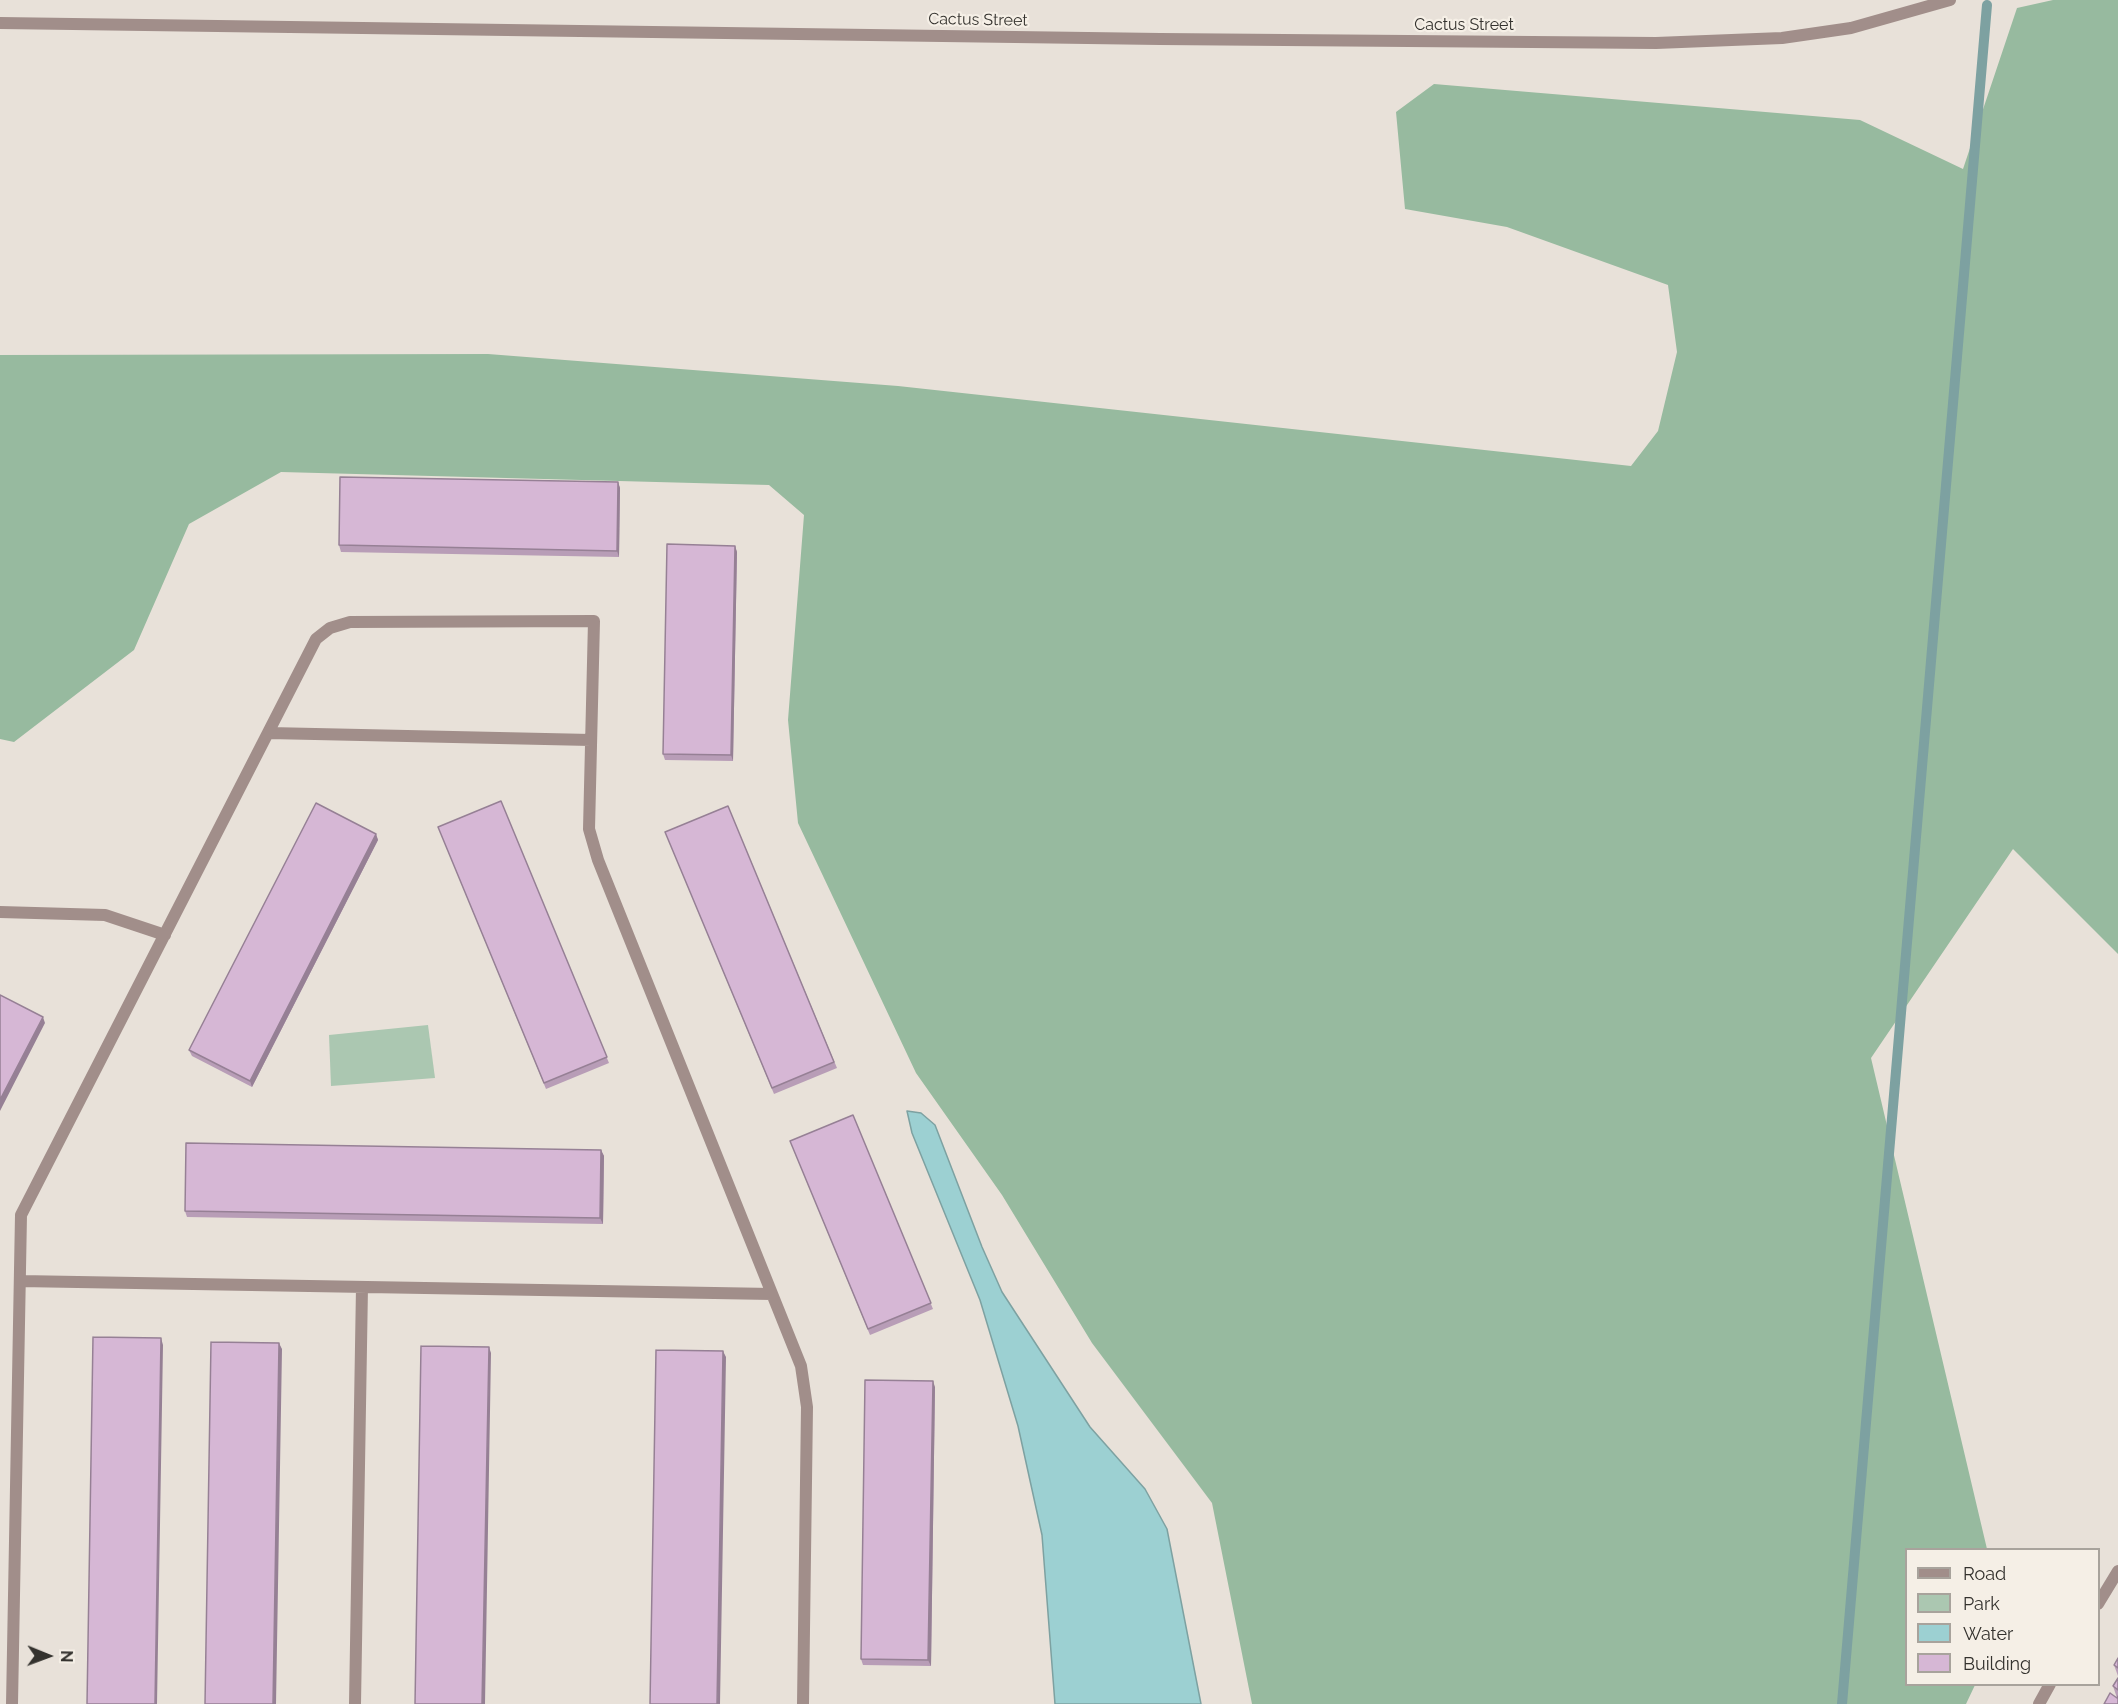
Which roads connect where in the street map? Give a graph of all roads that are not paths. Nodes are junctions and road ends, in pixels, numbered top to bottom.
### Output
1 (1950, 0) edge
2 (0, 23) edge
3 (268, 733) junction
4 (591, 740) junction
5 (0, 912) edge
6 (165, 935) junction
7 (20, 1281) junction
8 (362, 1287) junction
9 (772, 1294) junction
10 (2118, 1571) edge
11 (2100, 1601) edge
12 (2049, 1686) edge
13 (12, 1704) edge
14 (355, 1704) edge
15 (802, 1704) edge
16 (2039, 1704) edge

1 - 2 street, Cactus Street
3 - 4 street
3 - 4 street
3 - 6 street
4 - 9 street
5 - 6 street
6 - 7 street
7 - 8 street
7 - 13 street
8 - 9 street
8 - 14 street
9 - 15 street
10 - 11 street
12 - 16 street

